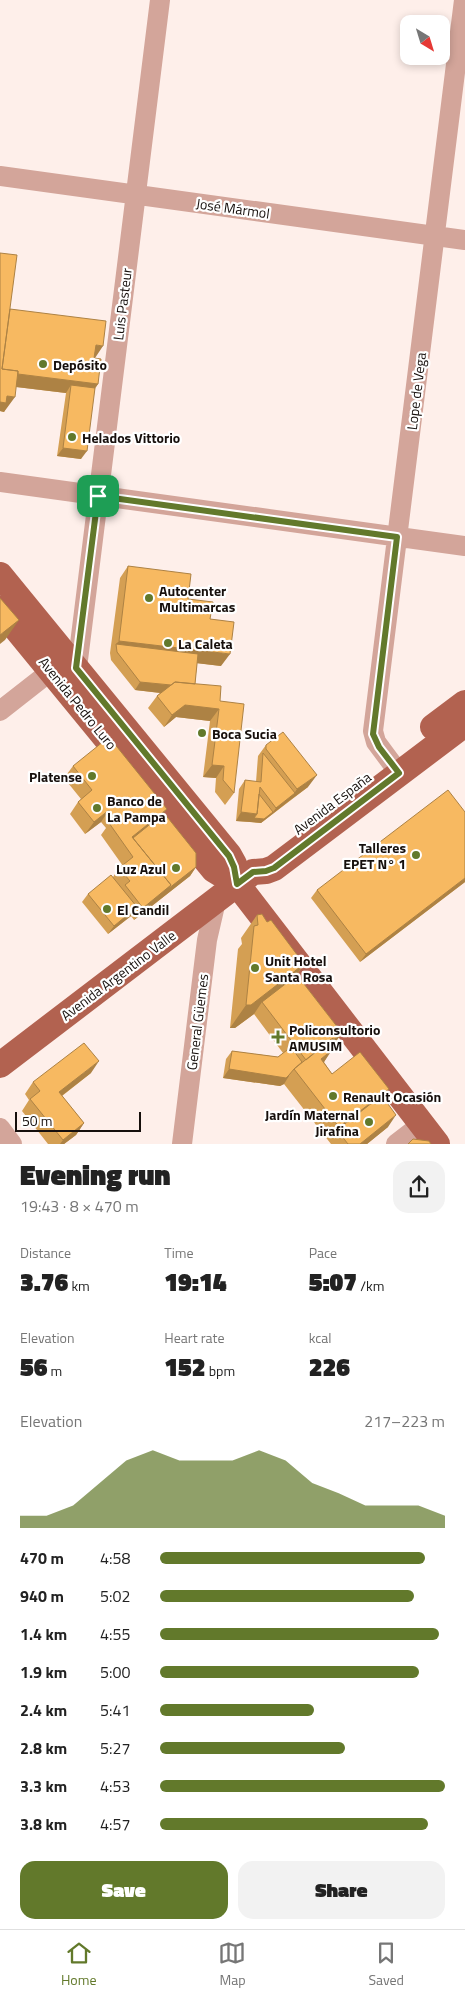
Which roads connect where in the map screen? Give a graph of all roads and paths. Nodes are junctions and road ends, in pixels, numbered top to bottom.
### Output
1 (160, 0) edge
2 (464, 0) edge
3 (0, 176) edge
4 (136, 195) junction
5 (435, 236) junction
6 (465, 240) edge
7 (0, 482) edge
8 (98, 496) junction
9 (397, 537) junction
10 (465, 546) edge
11 (0, 574) edge
12 (0, 609) edge
13 (64, 670) junction
14 (465, 703) edge
15 (0, 711) edge
16 (465, 724) edge
17 (394, 767) junction
18 (245, 878) junction
19 (216, 900) junction
20 (0, 1065) edge
21 (0, 1128) edge
22 (430, 1134) edge
23 (12, 1144) edge
24 (182, 1144) edge
25 (396, 1144) edge

1 - 4 street, Luis Pasteur
2 - 5 street, Lope de Vega
3 - 4 street, José Mármol
4 - 5 street, José Mármol
4 - 8 street, Luis Pasteur
5 - 6 street, José Mármol
5 - 9 street, Lope de Vega
7 - 8 street
8 - 9 street
8 - 13 street, Luis Pasteur
9 - 10 street
9 - 17 street, Lope de Vega
11 - 13 main road, Avenida Pedro Luro
12 - 13 main road, Avenida Pedro Luro
13 - 15 street
13 - 18 main road, Avenida Pedro Luro
14 - 17 main road, Avenida España
16 - 17 main road, Avenida España
17 - 18 main road, Avenida España
18 - 19 main road, Avenida Argentino Valle
18 - 22 main road, Avenida Pedro Luro
19 - 20 main road, Avenida Argentino Valle
19 - 24 street, General Güemes
21 - 23 street
22 - 25 street

